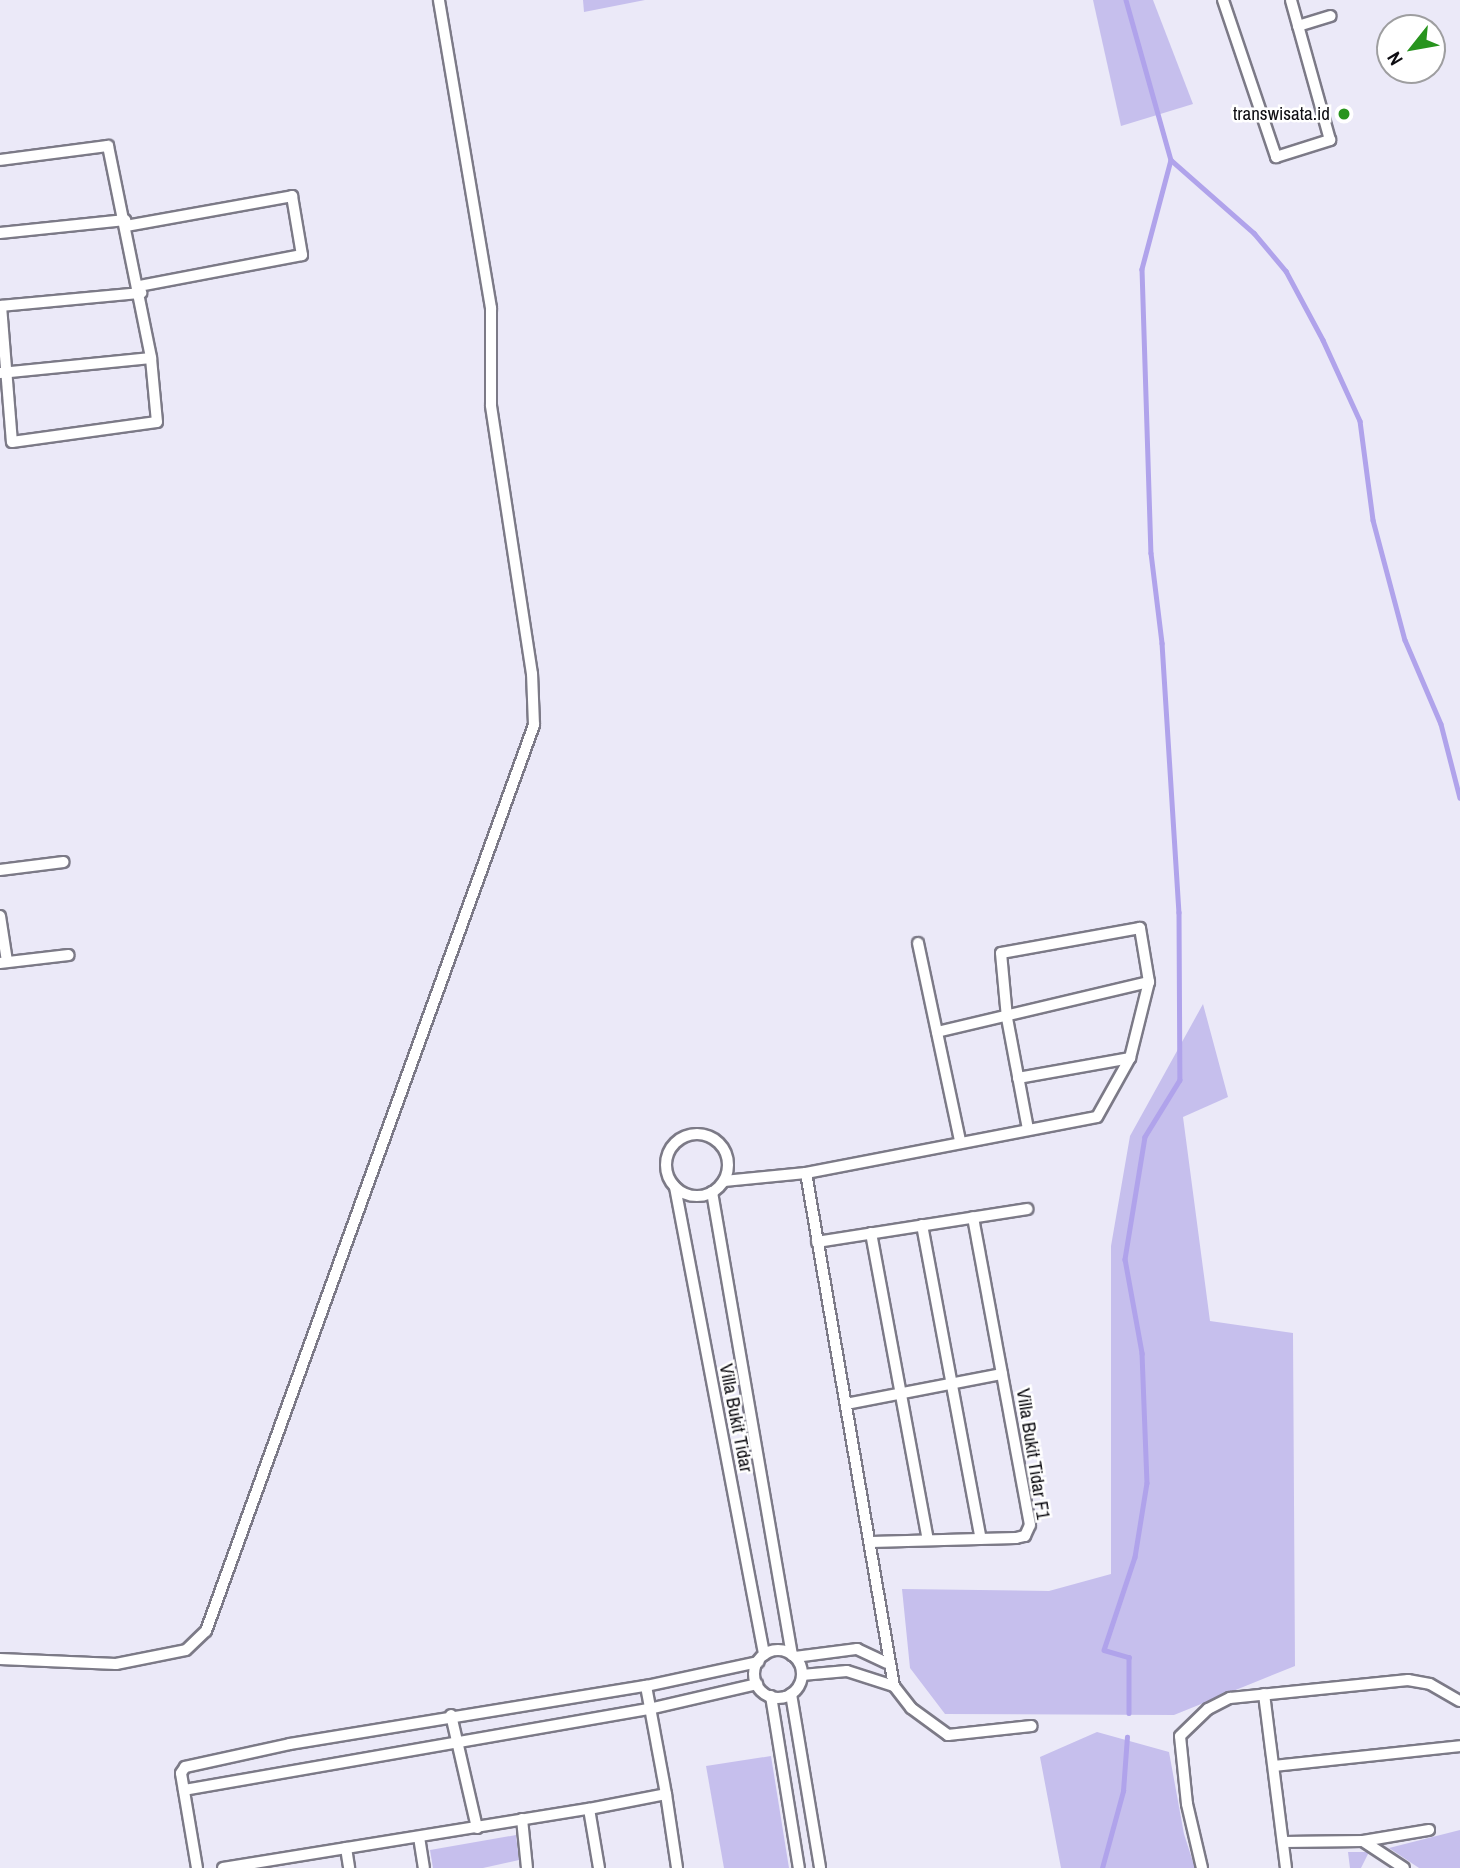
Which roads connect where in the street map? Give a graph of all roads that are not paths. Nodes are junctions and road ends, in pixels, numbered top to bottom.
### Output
1 (439, 0) edge
2 (1223, 0) edge
3 (1290, 0) edge
4 (1331, 16) dead end
5 (1298, 26) junction
6 (0, 160) edge
7 (126, 223) junction
8 (0, 233) edge
9 (140, 289) junction
10 (1, 306) edge
11 (151, 358) junction
12 (2, 372) edge
13 (62, 862) dead end
14 (0, 870) edge
15 (0, 916) edge
16 (1, 931) edge
17 (918, 943) dead end
18 (69, 955) dead end
19 (3, 962) edge
20 (1149, 982) junction
21 (1007, 1018) junction
22 (937, 1032) junction
23 (1129, 1058) junction
24 (1018, 1078) junction
25 (1028, 1129) junction
26 (960, 1141) junction
27 (806, 1173) junction
28 (724, 1181) junction
29 (675, 1187) junction
30 (712, 1192) junction
31 (1027, 1209) dead end
32 (973, 1217) junction
33 (922, 1225) junction
34 (871, 1233) junction
35 (817, 1242) junction
36 (1002, 1374) junction
37 (954, 1383) junction
38 (900, 1393) junction
39 (846, 1404) junction
40 (981, 1539) junction
41 (928, 1540) junction
42 (871, 1542) junction
43 (793, 1656) junction
44 (0, 1659) edge
45 (761, 1659) junction
46 (887, 1663) junction
47 (802, 1675) junction
48 (879, 1682) junction
49 (757, 1684) junction
50 (646, 1686) junction
51 (894, 1686) junction
52 (791, 1694) junction
53 (1264, 1694) junction
54 (771, 1696) junction
55 (1460, 1701) edge
56 (649, 1709) junction
57 (451, 1715) junction
58 (1032, 1726) dead end
59 (457, 1741) junction
60 (1460, 1746) edge
61 (1274, 1766) junction
62 (184, 1790) junction
63 (666, 1794) junction
64 (590, 1809) junction
65 (522, 1819) junction
66 (477, 1828) junction
67 (1429, 1830) dead end
68 (419, 1837) junction
69 (1363, 1841) junction
70 (1283, 1842) junction
71 (346, 1848) junction
72 (197, 1868) edge
73 (223, 1868) edge
74 (349, 1868) edge
75 (424, 1868) edge
76 (527, 1868) edge
77 (599, 1868) edge
78 (677, 1868) edge
79 (799, 1868) edge
80 (820, 1868) edge
81 (1202, 1868) edge
82 (1286, 1868) edge
83 (1404, 1868) edge

1 - 44 street
2 - 5 street
3 - 5 street
4 - 5 street
6 - 7 street
7 - 8 street
7 - 9 street
7 - 9 street
9 - 10 street
9 - 11 street
10 - 12 street
11 - 12 street
11 - 12 street
13 - 14 street
15 - 16 street
16 - 19 street
17 - 22 street
18 - 19 street
20 - 21 street
20 - 21 street
20 - 23 street
21 - 22 street
21 - 24 street
22 - 26 street
23 - 24 street
23 - 25 street
24 - 25 street
25 - 26 street
26 - 27 street
27 - 28 street
27 - 35 street
28 - 29 street, Villa Bukit Tidar
28 - 30 street
29 - 30 street
29 - 45 street, Villa Bukit Tidar
30 - 43 street, Villa Bukit Tidar
31 - 32 street
32 - 33 street
32 - 36 street, Villa Bukit Tidar F1
33 - 34 street
33 - 37 street
34 - 35 street
34 - 38 street
35 - 39 street
36 - 37 street, Villa Bukit Tidar F1
36 - 40 street, Villa Bukit Tidar F1
37 - 38 street, Villa Bukit Tidar F1
37 - 40 street
38 - 39 street, Villa Bukit Tidar F1
38 - 41 street
39 - 42 street
40 - 41 street, Villa Bukit Tidar F1
41 - 42 street, Villa Bukit Tidar F1
42 - 46 street
43 - 45 street
43 - 46 street
43 - 47 street
45 - 49 street
45 - 50 street
46 - 48 street
46 - 51 street
47 - 48 street
47 - 52 street
48 - 51 street
49 - 54 street
49 - 56 street
50 - 56 street
50 - 57 street
51 - 58 street
52 - 54 street
52 - 80 street
53 - 55 street
53 - 61 street
53 - 81 street
54 - 79 street
56 - 59 street
56 - 63 street
57 - 59 street
57 - 62 street
59 - 62 street
59 - 66 street
60 - 61 street
61 - 70 street
62 - 72 street
63 - 64 street
63 - 78 street
64 - 65 street
64 - 77 street
65 - 66 street
65 - 76 street
66 - 68 street
67 - 69 street
68 - 71 street
68 - 75 street
69 - 70 street
69 - 83 street
70 - 82 street
71 - 73 street
71 - 74 street

